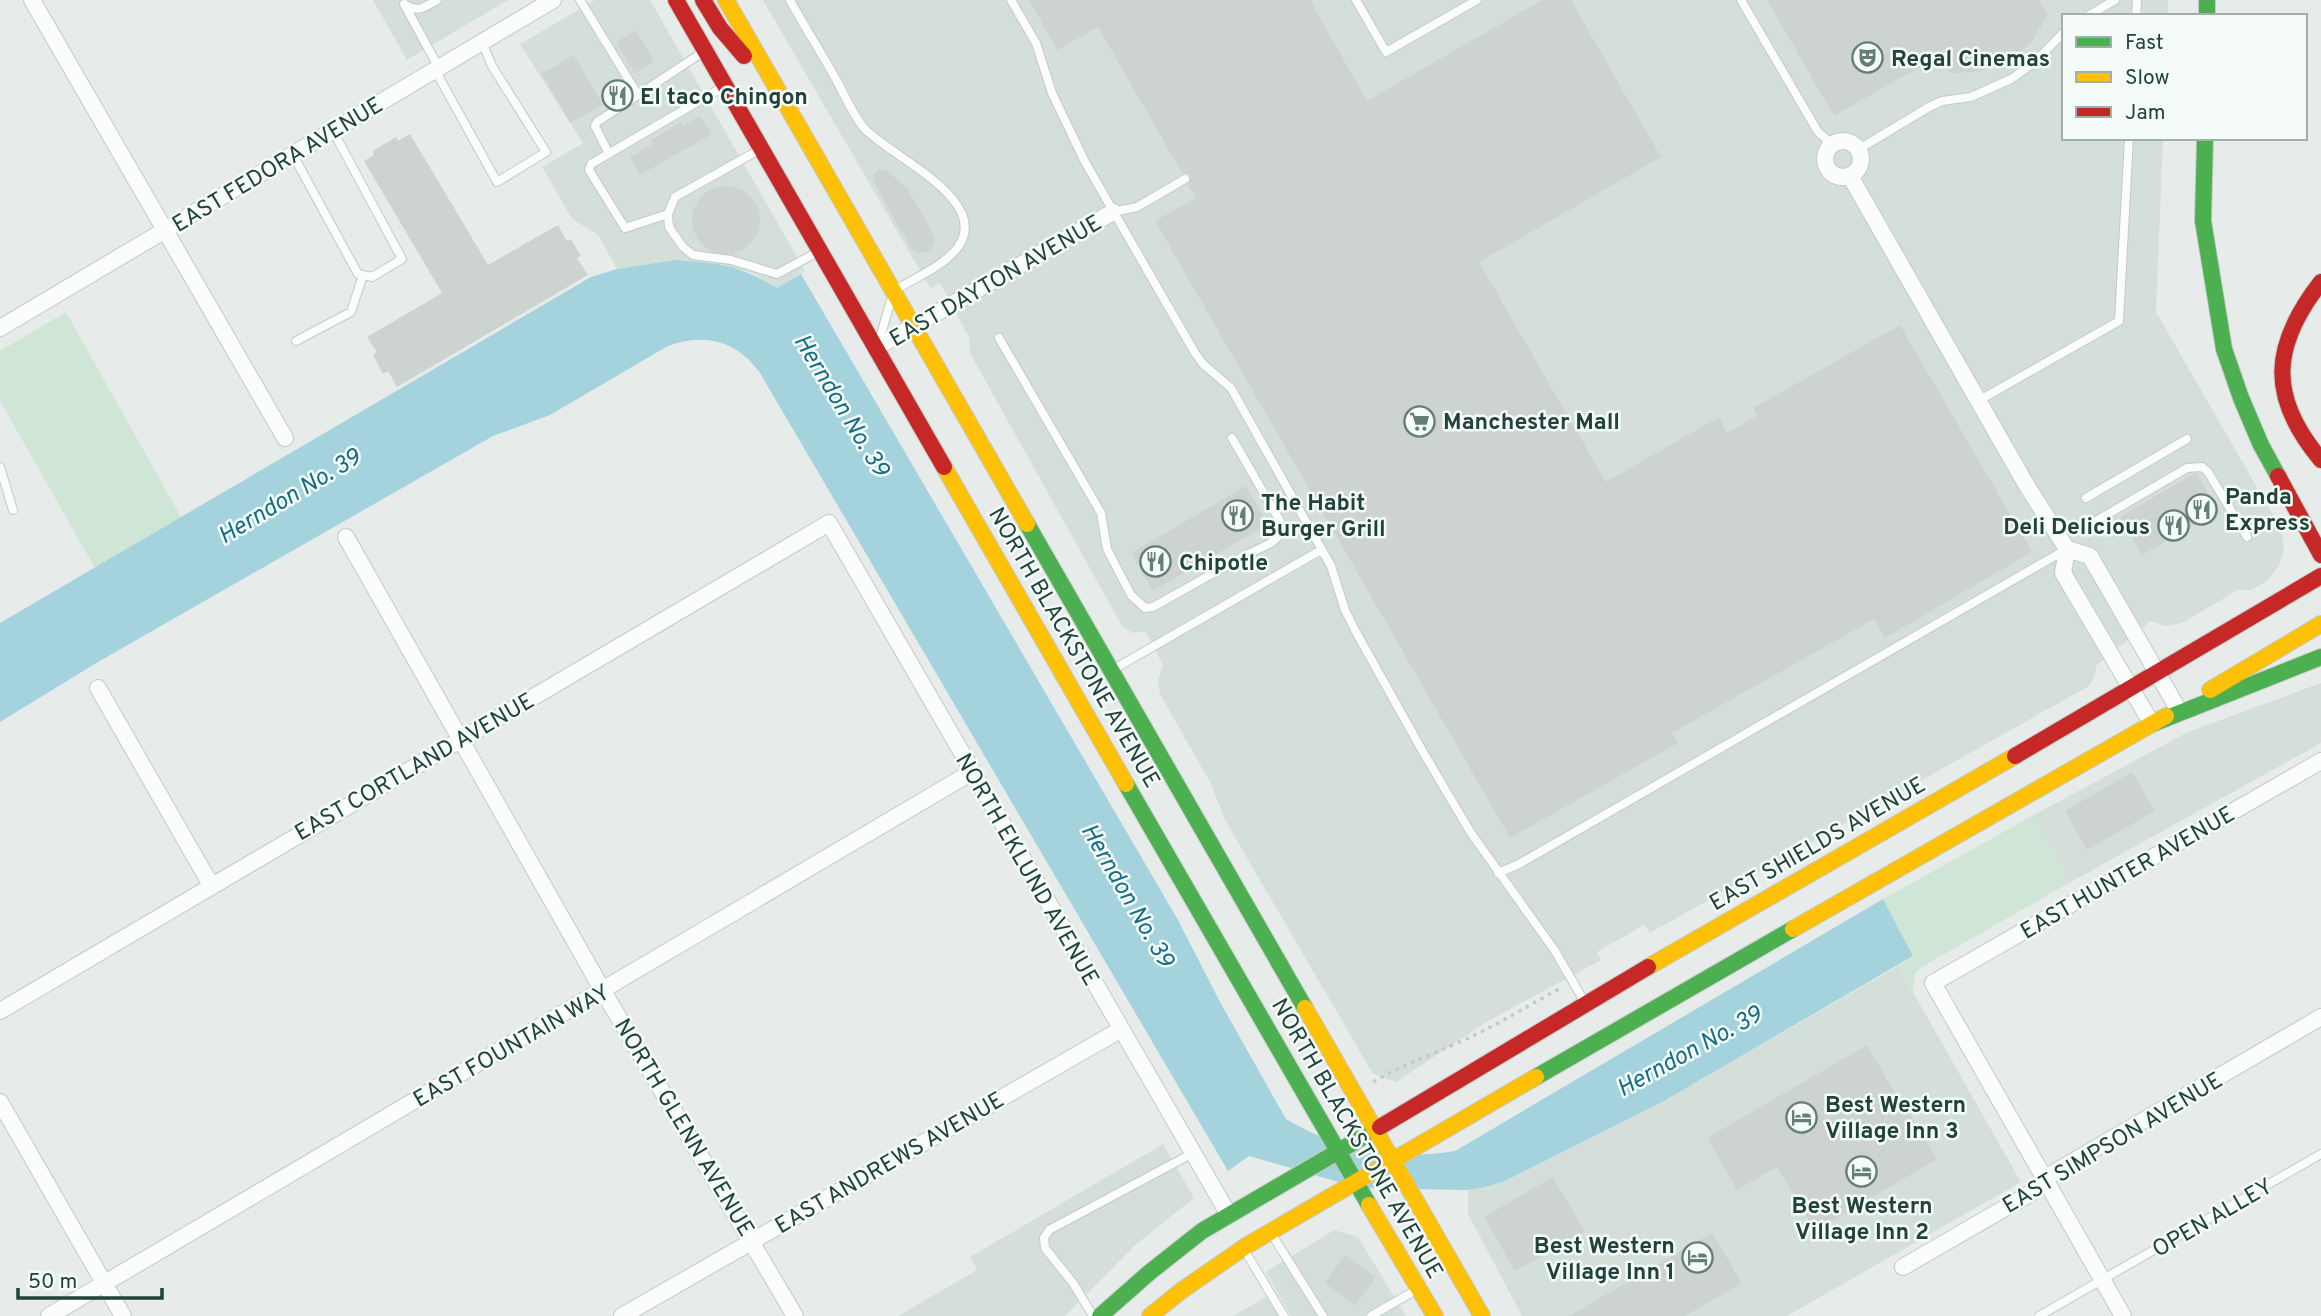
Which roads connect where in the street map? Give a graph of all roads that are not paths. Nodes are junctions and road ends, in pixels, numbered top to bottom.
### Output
1 (32, 0) edge
2 (437, 0) edge
3 (553, 0) edge
4 (580, 0) edge
5 (676, 0) edge
6 (703, 0) edge
7 (726, 0) edge
8 (790, 0) edge
9 (1011, 0) edge
10 (1356, 0) edge
11 (1477, 0) edge
12 (1741, 0) edge
13 (2115, 0) edge
14 (403, 2) edge
15 (2091, 14) edge
16 (2062, 34) edge
17 (482, 42) junction
18 (706, 51) junction
19 (437, 69) junction
20 (725, 85) junction
21 (638, 95) junction
22 (788, 109) junction
23 (333, 131) junction
24 (2129, 140) edge
25 (2205, 140) edge
26 (1832, 144) junction
27 (762, 148) junction
28 (1859, 149) junction
29 (609, 154) junction
30 (293, 155) junction
31 (1850, 176) junction
32 (1185, 179) dead end
33 (1114, 212) junction
34 (668, 214) junction
35 (166, 230) junction
36 (821, 250) junction
37 (363, 275) junction
38 (2321, 282) edge
39 (893, 291) junction
40 (912, 326) junction
41 (0, 328) edge
42 (999, 338) dead end
43 (296, 341) dead end
44 (877, 347) junction
45 (1978, 401) junction
46 (285, 438) dead end
47 (1232, 438) dead end
48 (2187, 439) dead end
49 (2321, 460) edge
50 (0, 467) edge
51 (2086, 498) dead end
52 (13, 510) dead end
53 (2096, 521) dead end
54 (829, 523) joint
55 (346, 537) dead end
56 (2247, 537) dead end
57 (2067, 549) junction
58 (1321, 550) junction
59 (2321, 555) edge
60 (2321, 576) edge
61 (2321, 624) edge
62 (2321, 657) edge
63 (1111, 671) junction
64 (2157, 674) junction
65 (98, 688) dead end
66 (2131, 689) junction
67 (2178, 709) junction
68 (2151, 724) junction
69 (461, 738) junction
70 (2321, 761) edge
71 (972, 772) junction
72 (1498, 873) junction
73 (211, 885) junction
74 (603, 991) junction
75 (1586, 1003) junction
76 (0, 1010) edge
77 (2321, 1017) edge
78 (1120, 1030) junction
79 (0, 1101) edge
80 (1374, 1130) junction
81 (1338, 1152) junction
82 (1192, 1153) junction
83 (2321, 1154) edge
84 (1392, 1159) junction
85 (2043, 1179) junction
86 (1355, 1182) junction
87 (1229, 1215) junction
88 (1270, 1232) junction
89 (752, 1240) junction
90 (1244, 1248) junction
91 (1903, 1267) dead end
92 (2102, 1280) junction
93 (106, 1284) junction
94 (1419, 1289) junction
95 (49, 1316) edge
96 (124, 1316) edge
97 (622, 1316) edge
98 (795, 1316) edge
99 (1093, 1316) edge
100 (1100, 1316) edge
101 (1150, 1316) edge
102 (1283, 1316) edge
103 (1323, 1316) edge
104 (1371, 1316) edge
105 (1435, 1316) edge
106 (1482, 1316) edge
107 (2039, 1316) edge
108 (2123, 1316) edge

1 - 35 street
2 - 14 lane
3 - 17 street, EAST FEDORA AVENUE
4 - 21 lane
5 - 18 main road, NORTH BLACKSTONE AVENUE
6 - 22 main road
7 - 22 main road, NORTH BLACKSTONE AVENUE
8 - 39 lane
9 - 33 lane
10 - 11 lane
12 - 26 lane
13 - 15 lane
14 - 19 lane
16 - 28 lane
17 - 19 street, EAST FEDORA AVENUE
17 - 19 lane
18 - 20 main road, NORTH BLACKSTONE AVENUE
18 - 21 lane
19 - 23 street, EAST FEDORA AVENUE
20 - 27 main road, NORTH BLACKSTONE AVENUE
20 - 29 lane
21 - 29 lane
22 - 39 main road, NORTH BLACKSTONE AVENUE
23 - 30 street, EAST FEDORA AVENUE
23 - 37 lane
24 - 45 lane
25 - 59 main road
26 - 28 street
26 - 31 street
27 - 34 lane
27 - 36 main road, NORTH BLACKSTONE AVENUE
28 - 31 street
29 - 34 lane
30 - 35 street, EAST FEDORA AVENUE
30 - 37 lane
31 - 45 street
32 - 33 lane
33 - 40 street, EAST DAYTON AVENUE
33 - 58 lane
34 - 36 lane
35 - 41 street, EAST FEDORA AVENUE
35 - 46 street
36 - 44 main road, NORTH BLACKSTONE AVENUE
37 - 43 lane
38 - 49 main road
39 - 40 main road, NORTH BLACKSTONE AVENUE
39 - 44 lane
40 - 44 street, EAST DAYTON AVENUE
40 - 63 main road, NORTH BLACKSTONE AVENUE
42 - 47 lane
44 - 81 main road, NORTH BLACKSTONE AVENUE
45 - 57 street
48 - 51 lane
50 - 52 lane
53 - 56 lane
54 - 69 street, EAST CORTLAND AVENUE
54 - 71 street, NORTH EKLUND AVENUE
55 - 69 street, NORTH GLENN AVENUE
57 - 64 street
57 - 66 street
57 - 72 lane
58 - 63 lane
58 - 72 lane
60 - 64 main road, EAST SHIELDS AVENUE
61 - 67 main road
62 - 68 main road
63 - 80 main road, NORTH BLACKSTONE AVENUE
64 - 66 main road, EAST SHIELDS AVENUE
64 - 67 street
65 - 73 street
66 - 68 street
66 - 75 main road, EAST SHIELDS AVENUE
67 - 68 main road
68 - 84 main road
69 - 73 street, EAST CORTLAND AVENUE
69 - 74 street, NORTH GLENN AVENUE
70 - 85 street, EAST HUNTER AVENUE
71 - 74 street, EAST FOUNTAIN WAY
71 - 78 street, NORTH EKLUND AVENUE
72 - 75 lane
73 - 76 street, EAST CORTLAND AVENUE
74 - 89 street, NORTH GLENN AVENUE
74 - 93 street, EAST FOUNTAIN WAY
75 - 80 main road, EAST SHIELDS AVENUE
77 - 85 street, EAST SIMPSON AVENUE
78 - 82 street, NORTH EKLUND AVENUE
78 - 89 street, EAST ANDREWS AVENUE
79 - 93 street
80 - 81 main road, EAST SHIELDS AVENUE
80 - 84 main road, NORTH BLACKSTONE AVENUE
81 - 86 main road, NORTH BLACKSTONE AVENUE
81 - 87 main road, EAST SHIELDS AVENUE
82 - 87 street, NORTH EKLUND AVENUE
82 - 99 lane
83 - 92 lane, OPEN ALLEY
84 - 86 main road
84 - 106 main road, NORTH BLACKSTONE AVENUE
85 - 91 street, EAST SIMPSON AVENUE
85 - 92 street
86 - 88 main road
86 - 94 main road, NORTH BLACKSTONE AVENUE
87 - 100 main road, EAST SHIELDS AVENUE
88 - 90 main road
88 - 103 lane
89 - 97 street, EAST ANDREWS AVENUE
89 - 98 street, NORTH GLENN AVENUE
90 - 101 main road
90 - 102 lane
92 - 107 lane, OPEN ALLEY
92 - 108 street
93 - 95 street, EAST FOUNTAIN WAY
93 - 96 street
94 - 104 lane
94 - 105 main road, NORTH BLACKSTONE AVENUE

